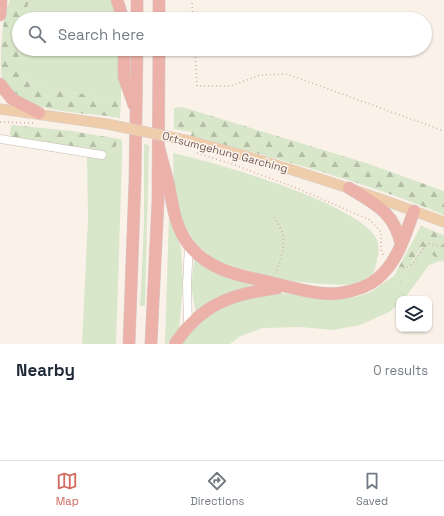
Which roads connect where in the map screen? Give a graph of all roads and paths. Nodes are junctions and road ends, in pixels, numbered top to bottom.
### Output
1 (117, 0) edge
2 (137, 0) edge
3 (159, 0) edge
4 (192, 3) dead end
5 (121, 12) edge
6 (137, 12) edge
7 (159, 12) edge
8 (193, 12) edge
9 (124, 56) edge
10 (137, 56) edge
11 (159, 56) edge
12 (195, 56) edge
13 (0, 84) edge
14 (0, 109) edge
15 (39, 113) junction
16 (137, 113) junction
17 (444, 131) edge
18 (0, 139) edge
19 (159, 148) junction
20 (196, 153) dead end
21 (102, 155) dead end
22 (349, 188) junction
23 (414, 211) junction
24 (274, 217) dead end
25 (444, 222) edge
26 (401, 244) junction
27 (189, 246) junction
28 (444, 247) edge
29 (384, 257) dead end
30 (403, 268) dead end
31 (279, 285) junction
32 (188, 327) junction
33 (129, 344) edge
34 (151, 344) edge
35 (175, 344) edge

1 - 5 highway
2 - 6 highway
3 - 7 highway
4 - 8 path
9 - 16 highway
10 - 16 highway
11 - 19 highway
12 - 17 path
13 - 15 highway
14 - 15 main road, Ortsumgehung Garching
15 - 22 main road, Ortsumgehung Garching, bridge
16 - 33 highway
18 - 21 lane
19 - 27 highway
19 - 34 highway
20 - 29 path
22 - 23 main road, Ortsumgehung Garching
22 - 26 highway
23 - 25 main road, Ortsumgehung Garching
23 - 26 highway
24 - 31 path
26 - 31 highway
27 - 31 highway
27 - 32 lane
28 - 30 path
31 - 32 highway
32 - 35 highway

